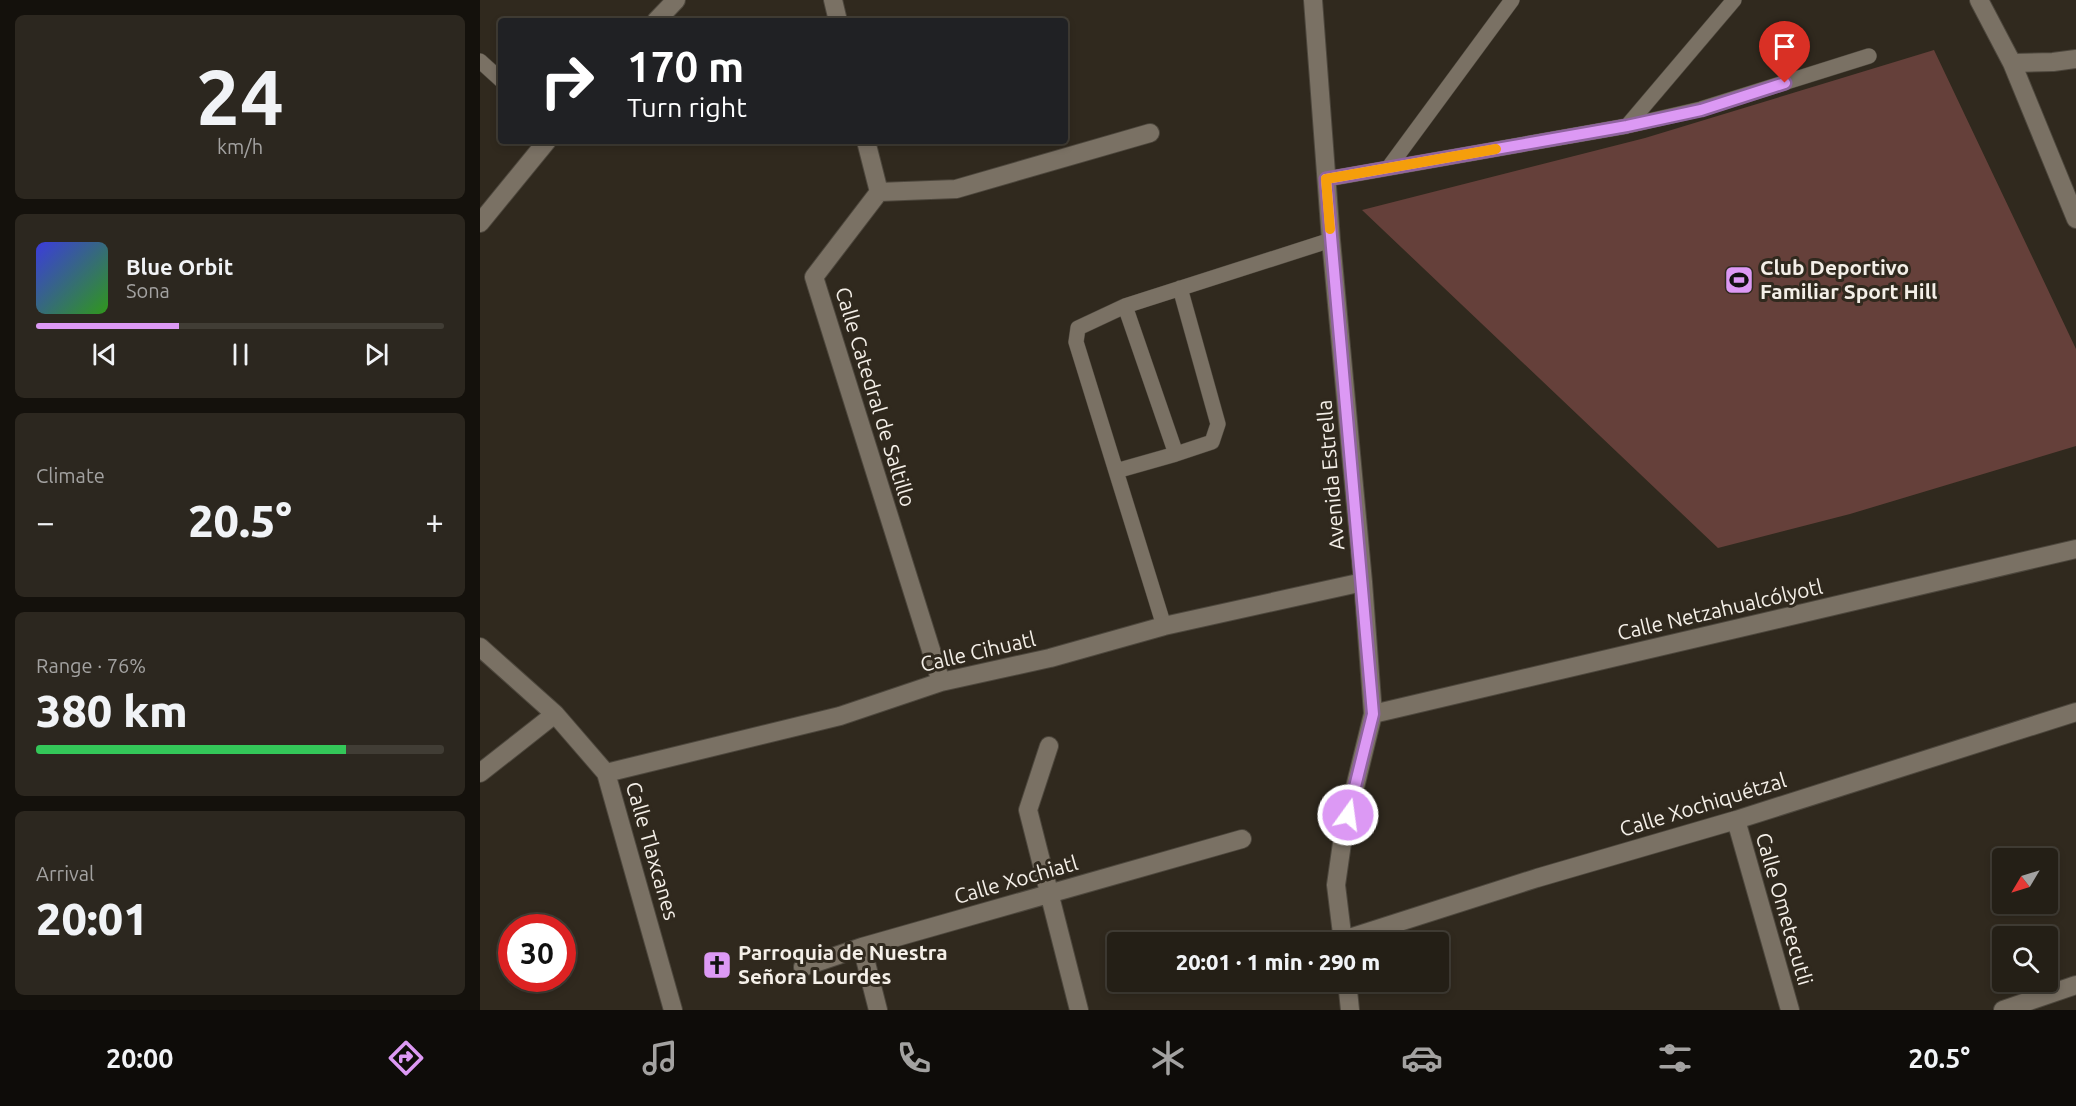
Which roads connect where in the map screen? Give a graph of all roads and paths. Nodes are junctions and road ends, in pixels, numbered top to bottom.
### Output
1 (676, 0) edge
2 (833, 0) edge
3 (1312, 0) edge
4 (1512, 0) edge
5 (1734, 0) edge
6 (1979, 0) edge
7 (659, 18) edge
8 (837, 18) edge
9 (1869, 56) dead end
10 (2076, 59) edge
11 (480, 61) edge
12 (2012, 63) junction
13 (498, 77) edge
14 (1627, 126) junction
15 (1150, 133) dead end
16 (545, 144) edge
17 (867, 144) edge
18 (1389, 167) junction
19 (1326, 179) junction
20 (879, 192) junction
21 (2076, 219) edge
22 (480, 223) edge
23 (1331, 240) junction
24 (1180, 288) junction
25 (1125, 306) junction
26 (1176, 454) junction
27 (1116, 471) junction
28 (2076, 549) edge
29 (1363, 582) junction
30 (1164, 626) junction
31 (480, 647) edge
32 (941, 682) junction
33 (2076, 712) edge
34 (555, 714) junction
35 (1373, 714) junction
36 (1048, 746) dead end
37 (480, 773) edge
38 (606, 773) junction
39 (1736, 820) junction
40 (1242, 839) dead end
41 (1048, 893) junction
42 (1342, 932) edge
43 (1371, 932) edge
44 (862, 947) junction
45 (803, 967) dead end
46 (2076, 985) edge
47 (1348, 992) edge
48 (673, 1010) edge
49 (878, 1010) edge
50 (1078, 1010) edge
51 (1350, 1010) edge
52 (1790, 1010) edge
53 (2003, 1010) edge

1 - 7 street
2 - 8 street
3 - 19 street, Avenida Estrella
4 - 18 lane
5 - 14 lane
6 - 12 street
9 - 14 lane
10 - 12 street
11 - 13 lane
12 - 21 street
14 - 18 lane
15 - 20 street
16 - 22 street
17 - 20 street
18 - 19 lane
19 - 23 street, Avenida Estrella
20 - 32 street, Calle Catedral de Saltillo
23 - 24 lane
23 - 29 street, Avenida Estrella
24 - 25 lane
24 - 26 lane
25 - 26 lane
25 - 27 lane
26 - 27 lane
27 - 30 lane
28 - 35 street, Calle Netzahualcólyotl
29 - 30 street, Calle Cihuatl
29 - 35 street, Avenida Estrella
30 - 32 street, Calle Cihuatl
31 - 34 street, Calle Tlaxcanes
32 - 38 street, Calle Cihuatl
33 - 39 street, Calle Xochiquétzal
34 - 37 street
34 - 38 street, Calle Tlaxcanes
35 - 42 street, Avenida Estrella
36 - 41 street
38 - 48 street, Calle Tlaxcanes
39 - 43 street, Calle Xochiquétzal
39 - 52 street, Calle Ometecutli
40 - 41 street, Calle Xochiatl
41 - 44 street, Calle Xochiatl
41 - 50 street
44 - 45 street, Calle Xochiatl
44 - 49 street
46 - 53 street
47 - 51 street

